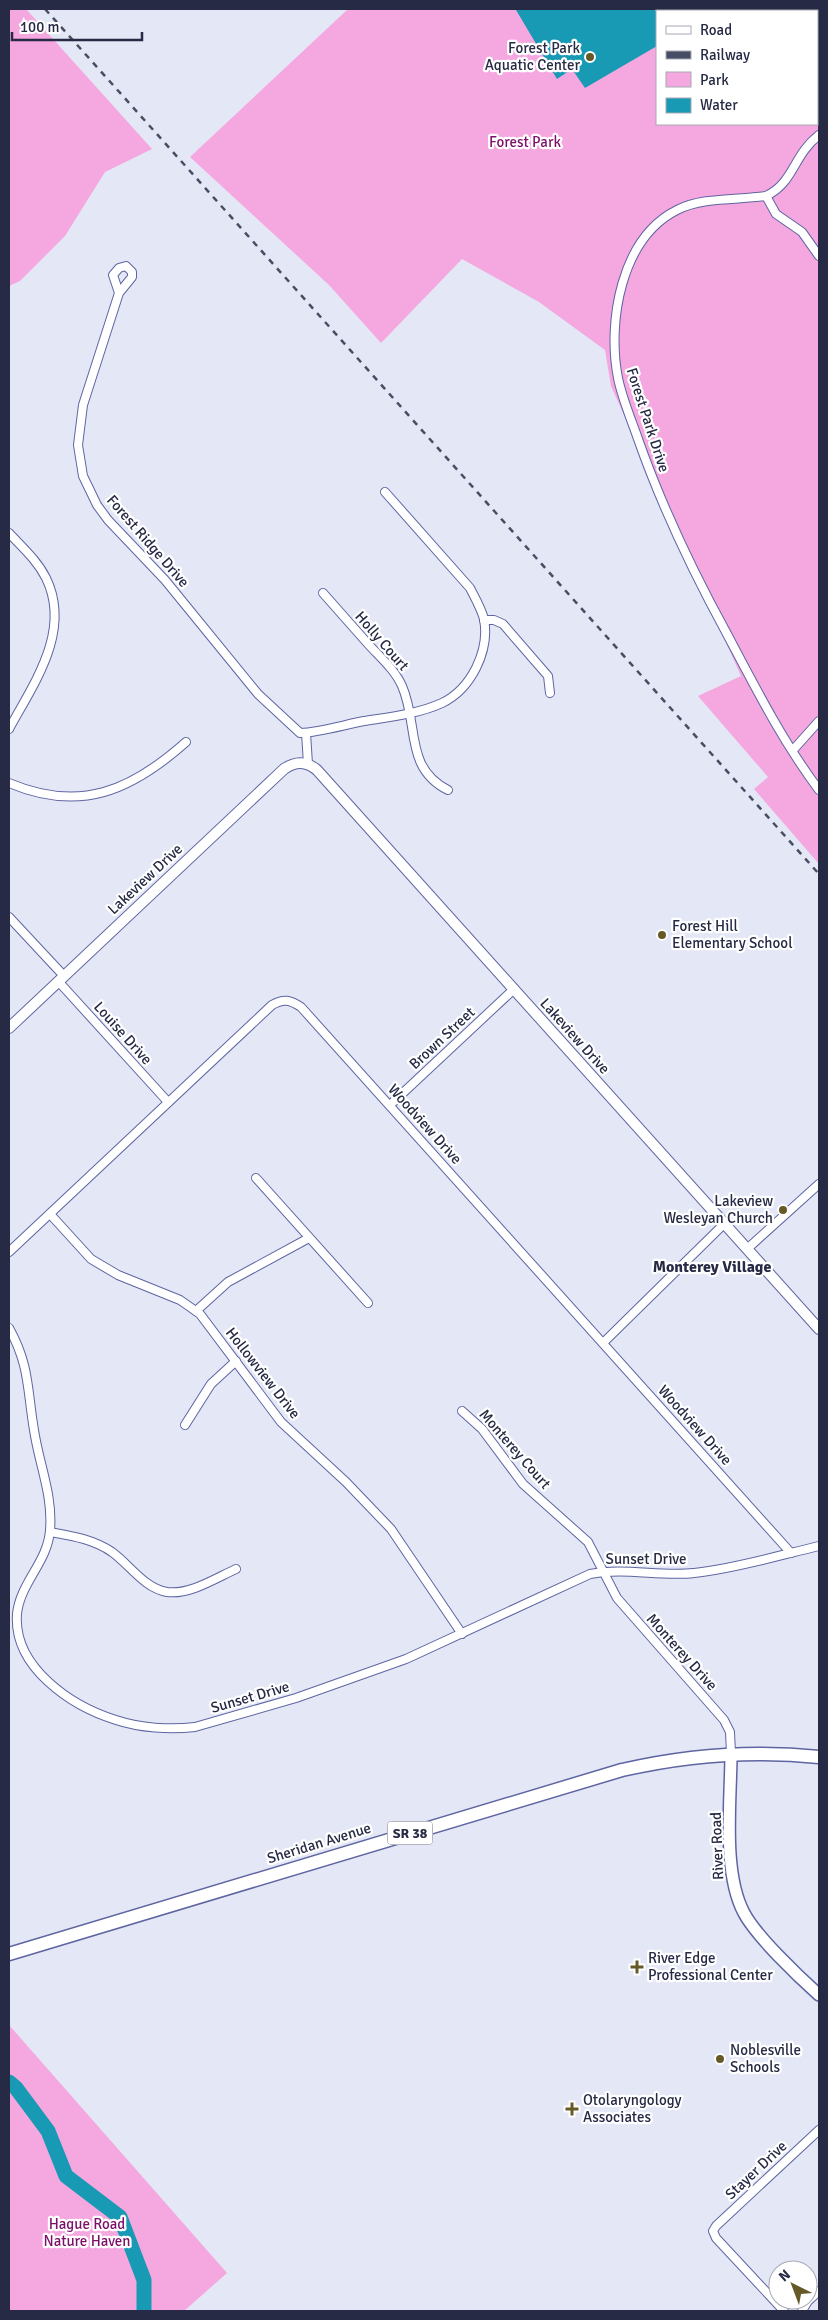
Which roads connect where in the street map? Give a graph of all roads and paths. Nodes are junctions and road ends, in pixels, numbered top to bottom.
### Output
1 (819, 135) edge
2 (766, 196) junction
3 (819, 256) edge
4 (118, 293) dead end
5 (385, 492) dead end
6 (9, 533) edge
7 (323, 593) dead end
8 (484, 620) junction
9 (550, 693) dead end
10 (409, 713) junction
11 (819, 721) edge
12 (9, 729) edge
13 (306, 732) junction
14 (186, 742) dead end
15 (793, 750) junction
16 (308, 764) junction
17 (9, 783) edge
18 (448, 790) dead end
19 (819, 790) edge
20 (10, 923) edge
21 (61, 979) junction
22 (513, 990) junction
23 (9, 1028) edge
24 (168, 1102) junction
25 (390, 1105) junction
26 (256, 1178) dead end
27 (819, 1184) edge
28 (50, 1214) junction
29 (724, 1224) junction
30 (309, 1238) junction
31 (747, 1248) junction
32 (9, 1252) edge
33 (368, 1304) dead end
34 (196, 1311) junction
35 (9, 1328) edge
36 (819, 1329) edge
37 (603, 1343) junction
38 (236, 1361) junction
39 (462, 1411) dead end
40 (185, 1425) dead end
41 (50, 1532) junction
42 (819, 1546) edge
43 (791, 1552) junction
44 (236, 1569) dead end
45 (604, 1572) junction
46 (462, 1634) junction
47 (731, 1753) junction
48 (819, 1756) edge
49 (9, 1954) edge
50 (819, 1995) edge
51 (819, 2130) edge
52 (819, 2291) edge
53 (784, 2311) edge
54 (802, 2311) edge

1 - 2 street
2 - 3 street
2 - 15 street, Forest Park Drive
4 - 13 street, Forest Ridge Drive
5 - 8 street
6 - 12 street
7 - 10 street, Holly Court
8 - 9 street
8 - 10 street
10 - 13 street
10 - 18 street, Holly Court
11 - 15 street
13 - 16 street
14 - 17 street
15 - 19 street, Forest Park Drive
16 - 21 street, Lakeview Drive
16 - 22 street, Lakeview Drive
20 - 21 street, Louise Drive
21 - 23 street, Lakeview Drive
21 - 24 street, Louise Drive
22 - 25 street, Brown Street
22 - 29 street, Lakeview Drive
24 - 25 street, Woodview Drive
24 - 28 street, Woodview Drive
25 - 37 street, Woodview Drive
26 - 30 street
27 - 31 street
28 - 32 street, Woodview Drive
28 - 34 street, Hollowview Drive
29 - 31 street, Lakeview Drive
29 - 37 street
30 - 33 street
30 - 34 street
31 - 36 street, Lakeview Drive
34 - 38 street, Hollowview Drive
35 - 41 street, Sunset Drive
37 - 43 street, Woodview Drive
38 - 40 street
38 - 46 street, Hollowview Drive
39 - 45 street, Monterey Court
41 - 44 street
41 - 46 street, Sunset Drive
42 - 43 street, Sunset Drive
43 - 45 street, Sunset Drive
45 - 46 street, Sunset Drive
45 - 47 street, Monterey Drive
47 - 48 main road, Sheridan Avenue / SR 38
47 - 49 main road, Sheridan Avenue / SR 38
47 - 50 main road, River Road
51 - 53 street, Stayer Drive
52 - 54 street

